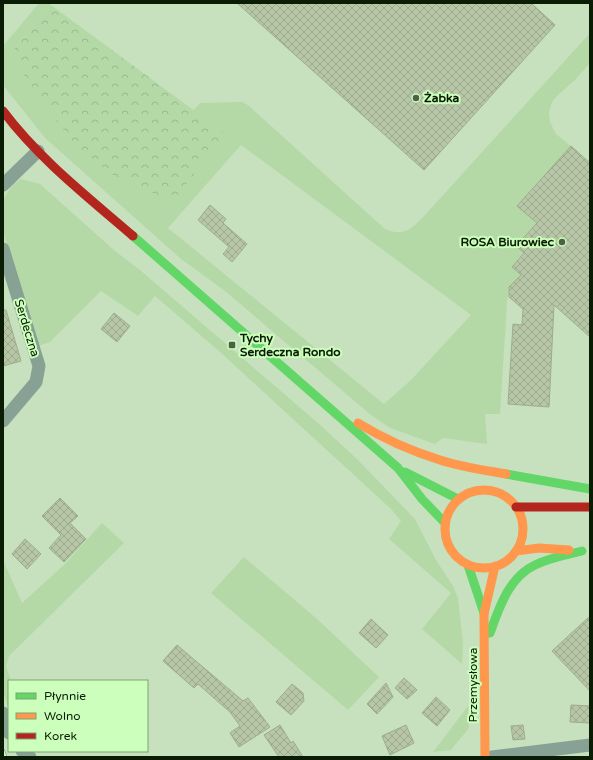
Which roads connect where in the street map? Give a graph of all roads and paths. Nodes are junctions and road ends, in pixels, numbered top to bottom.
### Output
1 (3, 111) edge
2 (38, 150) junction
3 (3, 184) edge
4 (3, 249) edge
5 (315, 396) junction
6 (3, 421) edge
7 (398, 468) junction
8 (590, 489) edge
9 (458, 499) junction
10 (516, 507) junction
11 (590, 507) edge
12 (445, 523) junction
13 (516, 551) junction
14 (586, 551) edge
15 (468, 565) junction
16 (495, 566) junction
17 (484, 614) junction
18 (485, 646) junction
19 (3, 714) edge
20 (8, 730) edge
21 (590, 745) edge
22 (485, 757) edge
23 (492, 757) edge

1 - 2 street
2 - 3 street
2 - 5 street
4 - 6 street, Serdeczna
5 - 7 street
5 - 8 street
7 - 9 street
7 - 12 street
9 - 10 street
9 - 12 street
10 - 11 street
10 - 13 street
12 - 15 street
13 - 14 street
13 - 16 street
14 - 18 street
15 - 16 street
15 - 17 street, Przemysłowa
16 - 17 street, Przemysłowa
17 - 18 street, Przemysłowa
18 - 22 street, Przemysłowa
19 - 20 street
21 - 23 street

